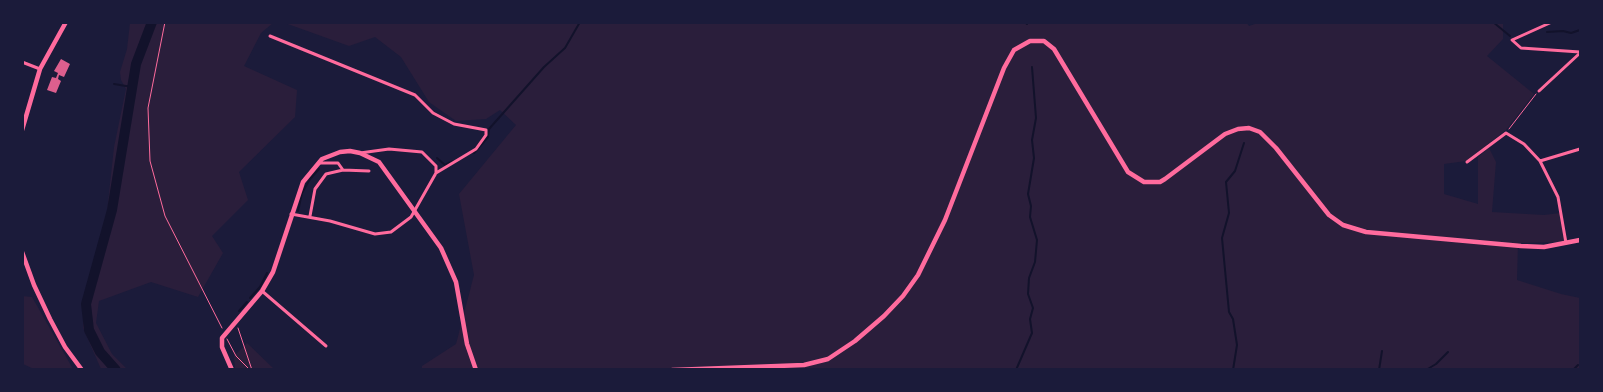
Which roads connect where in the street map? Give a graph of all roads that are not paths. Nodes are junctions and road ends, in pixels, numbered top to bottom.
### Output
1 (66, 22) edge
2 (1552, 22) edge
3 (270, 36) dead end
4 (1580, 52) edge
5 (22, 62) edge
6 (40, 69) junction
7 (1539, 91) road end
8 (22, 130) edge
9 (1580, 149) edge
10 (360, 153) junction
11 (1540, 161) junction
12 (1467, 162) dead end
13 (318, 163) junction
14 (343, 170) junction
15 (369, 172) dead end
16 (436, 173) junction
17 (414, 209) junction
18 (291, 214) junction
19 (310, 216) junction
20 (1580, 240) edge
21 (1566, 243) junction
22 (22, 252) edge
23 (262, 291) junction
24 (326, 346) dead end
25 (82, 370) edge
26 (232, 370) edge
27 (476, 370) edge
28 (672, 370) edge

1 - 6 main road
2 - 4 street
3 - 16 street
4 - 7 street
5 - 6 street
6 - 8 main road
9 - 11 street
10 - 13 main road
10 - 16 street
10 - 17 main road
11 - 12 street
11 - 21 street
13 - 14 street
13 - 18 main road
14 - 15 street
14 - 19 street
16 - 17 street
17 - 19 street
17 - 27 main road
18 - 19 street
18 - 23 main road
20 - 21 main road
21 - 28 main road
22 - 25 main road
23 - 24 street
23 - 26 main road

